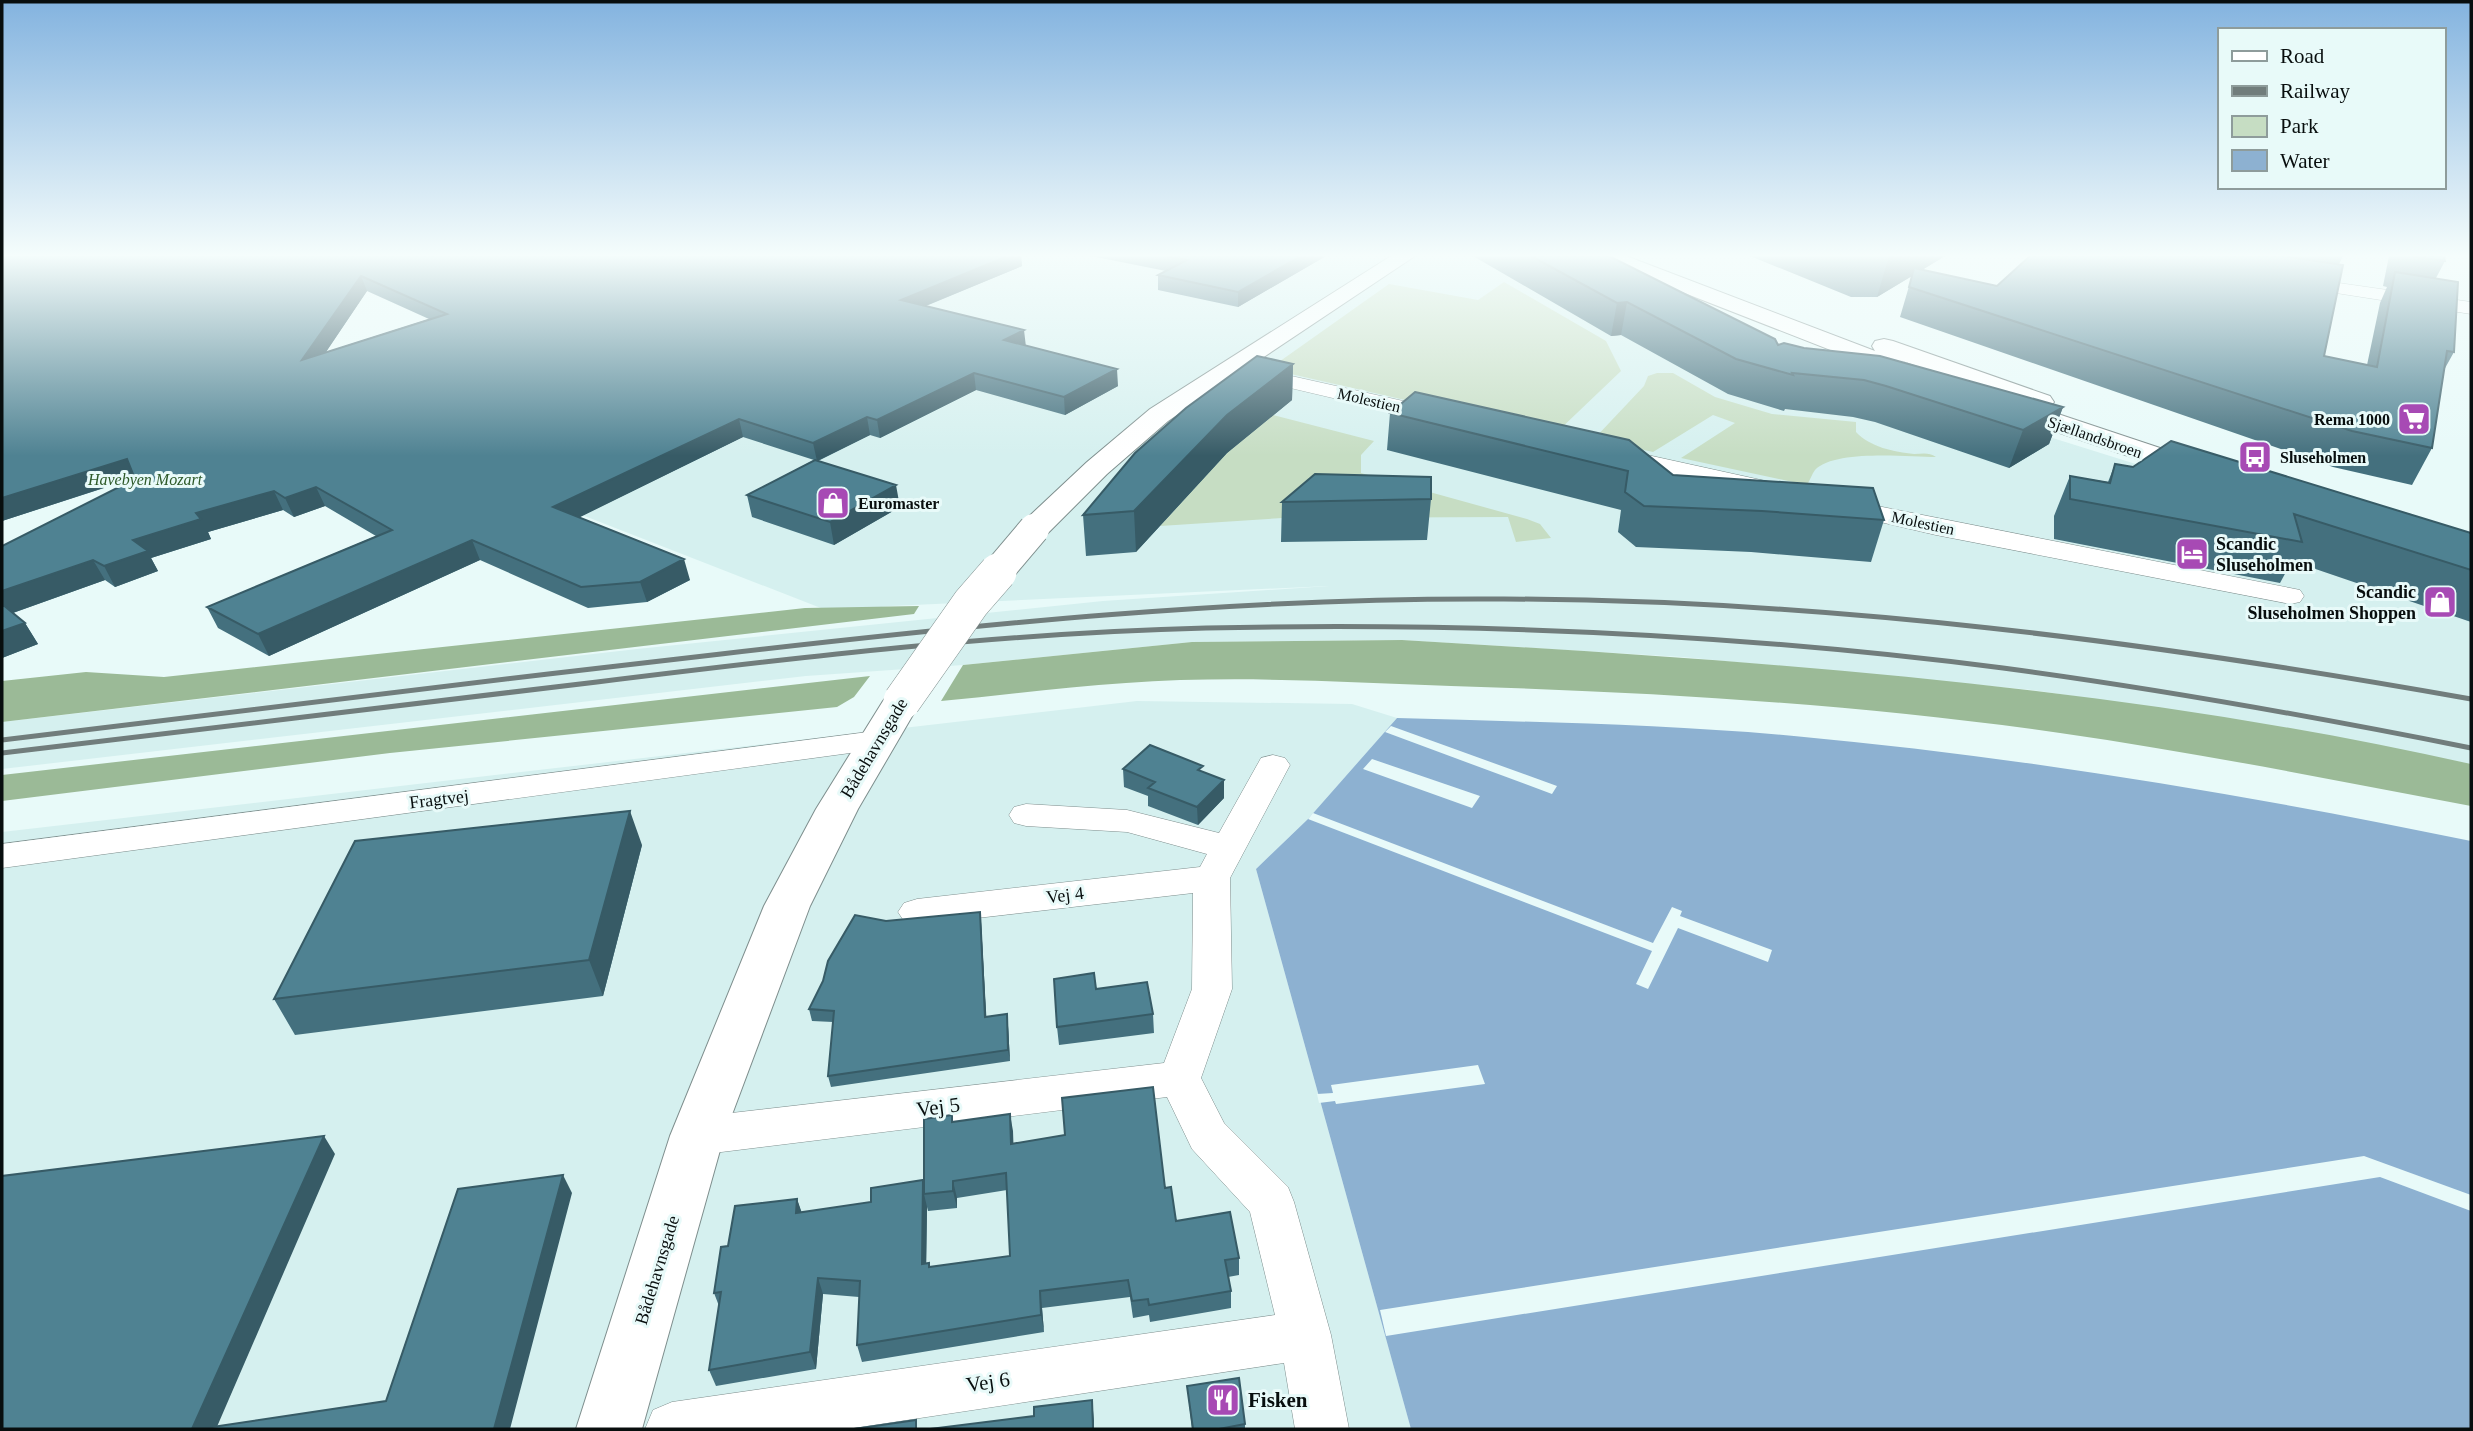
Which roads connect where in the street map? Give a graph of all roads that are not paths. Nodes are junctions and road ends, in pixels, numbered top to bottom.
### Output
1 (1300, 323) edge
2 (1779, 323) edge
3 (1822, 323) edge
4 (1229, 368) junction
5 (1466, 422) edge
6 (1591, 450) edge
7 (1789, 494) edge
8 (1814, 499) edge
9 (2290, 596) dead end
10 (889, 721) junction
11 (1273, 765) dead end
12 (1026, 815) dead end
13 (2, 856) edge
14 (1220, 862) junction
15 (917, 912) dead end
16 (1180, 1078) junction
17 (697, 1136) junction
18 (1305, 1335) junction
19 (609, 1429) edge
20 (672, 1429) edge
21 (1322, 1429) edge

1 - 4 street, Bådehavnsgade
2 - 3 street, Sjællandsbroen
4 - 5 street, Molestien
4 - 10 street, Bådehavnsgade, bridge
6 - 7 street
8 - 9 street, Molestien
10 - 13 street, Fragtvej
10 - 17 street, Bådehavnsgade
11 - 14 street
12 - 14 street
14 - 15 street, Vej 4
14 - 16 street
16 - 17 street, Vej 5
16 - 18 street
17 - 19 street, Bådehavnsgade
18 - 20 street, Vej 6
18 - 21 street

